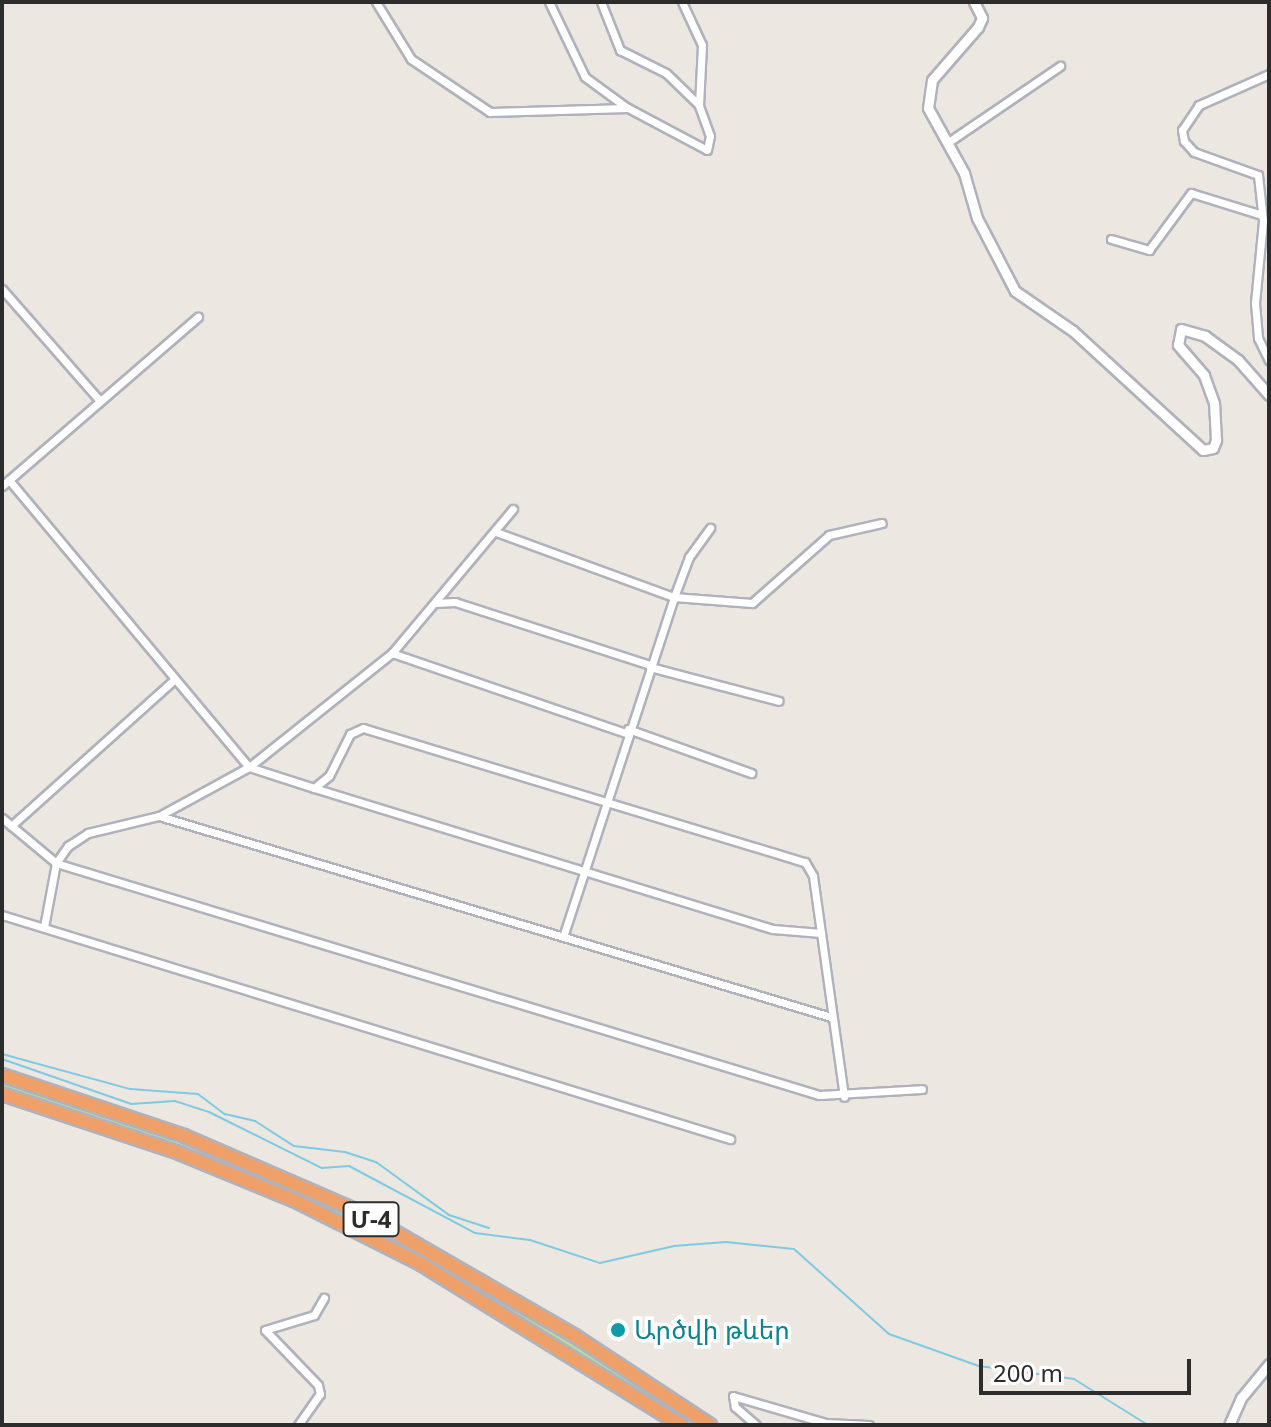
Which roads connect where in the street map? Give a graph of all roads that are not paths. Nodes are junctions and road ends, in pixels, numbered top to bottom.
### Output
1 (376, 2) edge
2 (549, 2) edge
3 (601, 2) edge
4 (682, 2) edge
5 (689, 2) edge
6 (974, 2) edge
7 (691, 22) junction
8 (1060, 66) dead end
9 (1269, 74) edge
10 (699, 105) junction
11 (628, 108) junction
12 (947, 143) junction
13 (1262, 215) junction
14 (1111, 239) dead end
15 (2, 289) edge
16 (198, 317) dead end
17 (1269, 361) edge
18 (1269, 395) edge
19 (100, 401) junction
20 (6, 483) edge
21 (513, 509) dead end
22 (882, 523) dead end
23 (710, 528) dead end
24 (496, 532) junction
25 (674, 597) junction
26 (434, 603) junction
27 (392, 653) junction
28 (650, 666) junction
29 (175, 679) junction
30 (779, 701) dead end
31 (627, 731) junction
32 (249, 767) junction
33 (751, 773) dead end
34 (314, 788) junction
35 (607, 804) junction
36 (159, 816) junction
37 (2, 818) edge
38 (11, 826) junction
39 (56, 863) junction
40 (583, 871) junction
41 (2, 915) edge
42 (44, 927) junction
43 (821, 933) junction
44 (563, 937) junction
45 (831, 1017) junction
46 (2, 1075) edge
47 (922, 1089) dead end
48 (2, 1094) edge
49 (844, 1097) junction
50 (730, 1139) dead end
51 (324, 1298) dead end
52 (1269, 1364) edge
53 (298, 1425) edge
54 (681, 1425) edge
55 (710, 1425) edge
56 (756, 1425) edge
57 (869, 1425) edge
58 (1229, 1425) edge

1 - 11 street
2 - 11 street
3 - 10 street
4 - 7 street
5 - 7 street
6 - 12 street
7 - 10 street
8 - 12 street
9 - 13 street
10 - 11 street
12 - 18 street
13 - 14 street
13 - 17 street
15 - 19 street
16 - 19 street
19 - 20 street
20 - 29 street
21 - 24 street
22 - 25 street
23 - 25 street
24 - 25 street
24 - 26 street
25 - 28 street
26 - 27 street
26 - 28 street
27 - 31 street
27 - 32 street
28 - 30 street
28 - 31 street
29 - 32 street
29 - 38 street
31 - 33 street
31 - 35 street
32 - 34 street
32 - 36 street
34 - 35 street
34 - 40 street
35 - 40 street
35 - 43 street
36 - 39 street
36 - 44 street
37 - 38 street
38 - 39 street
39 - 42 street
39 - 49 street
40 - 43 street
40 - 44 street
41 - 42 street
42 - 50 street
43 - 45 street
44 - 45 street
45 - 49 street
46 - 55 highway, Մ-4
47 - 49 street
48 - 54 highway, Մ-4
51 - 53 street
52 - 58 street
56 - 57 street

